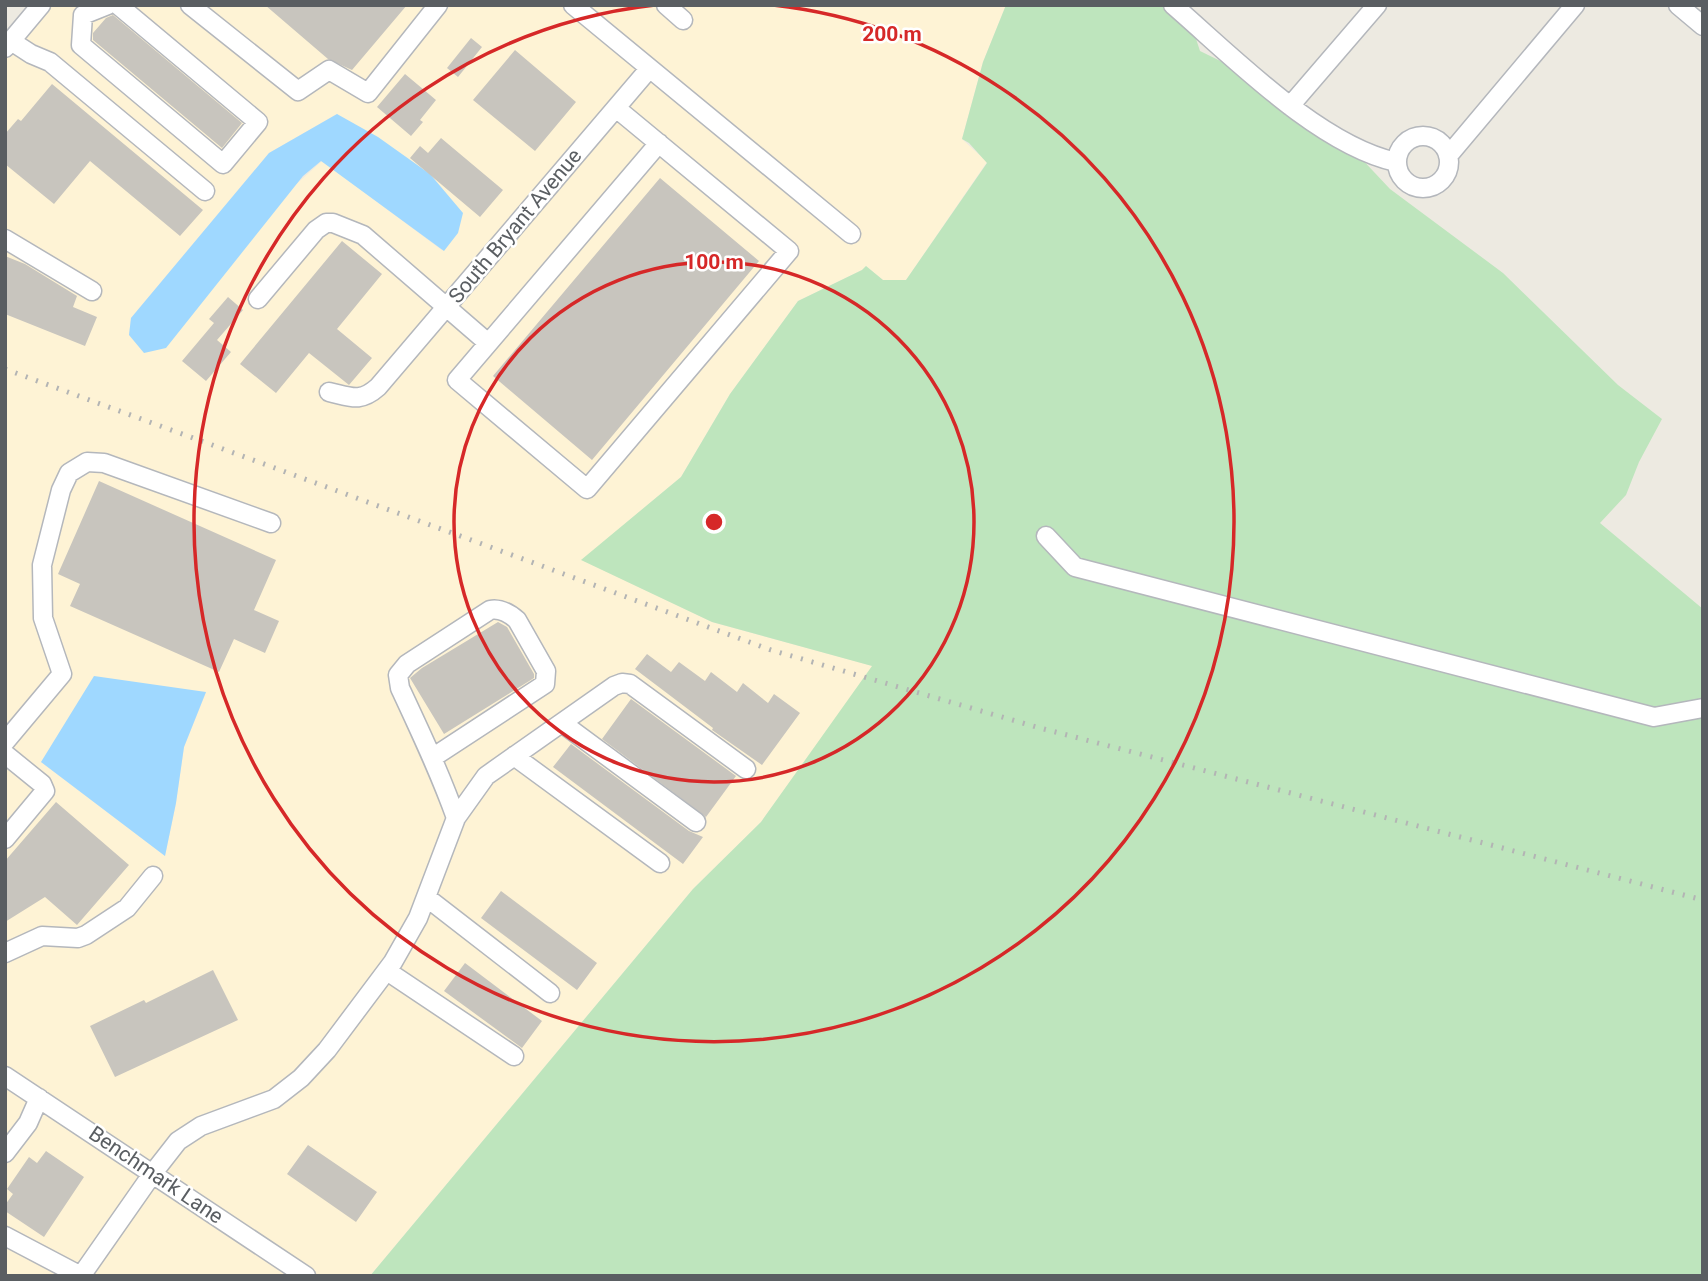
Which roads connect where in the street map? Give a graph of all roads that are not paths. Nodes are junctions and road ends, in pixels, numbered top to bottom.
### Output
1 (41, 5) edge
2 (108, 5) edge
3 (118, 5) edge
4 (190, 5) edge
5 (438, 5) edge
6 (573, 5) edge
7 (666, 5) edge
8 (1173, 5) edge
9 (1377, 5) edge
10 (1576, 5) edge
11 (1678, 5) edge
12 (78, 10) edge
13 (683, 20) dead end
14 (1703, 26) edge
15 (8, 45) edge
16 (649, 69) junction
17 (1290, 106) junction
18 (616, 108) junction
19 (659, 143) junction
20 (1448, 156) junction
21 (1396, 162) junction
22 (205, 191) dead end
23 (851, 234) dead end
24 (5, 239) edge
25 (92, 291) dead end
26 (258, 299) dead end
27 (445, 308) junction
28 (488, 343) junction
29 (330, 392) dead end
30 (271, 523) dead end
31 (1046, 536) dead end
32 (1703, 708) edge
33 (562, 723) junction
34 (5, 742) edge
35 (5, 754) edge
36 (514, 756) junction
37 (432, 758) junction
38 (746, 769) dead end
39 (456, 818) junction
40 (696, 822) dead end
41 (5, 839) edge
42 (660, 863) dead end
43 (153, 876) dead end
44 (426, 897) junction
45 (5, 953) edge
46 (387, 971) junction
47 (550, 993) dead end
48 (514, 1056) dead end
49 (5, 1076) edge
50 (39, 1098) junction
51 (5, 1153) edge
52 (153, 1173) junction
53 (5, 1236) edge
54 (284, 1270) edge
55 (81, 1276) edge
56 (306, 1276) edge

1 - 15 street
2 - 12 street
3 - 12 street
4 - 5 street
6 - 16 street
7 - 13 street
8 - 17 street
9 - 17 street
10 - 20 street
11 - 14 street
15 - 22 street
16 - 18 street, South Bryant Avenue
16 - 23 street
17 - 21 street
18 - 19 street
18 - 27 street, South Bryant Avenue
19 - 28 street
19 - 28 street
20 - 21 street
20 - 21 street
24 - 25 street
26 - 27 street
27 - 28 street
27 - 29 street, South Bryant Avenue
30 - 34 street
31 - 32 street
33 - 36 street
33 - 38 street
33 - 40 street
35 - 41 street
36 - 39 street
36 - 42 street
37 - 37 street
37 - 39 street
39 - 44 street
43 - 45 street
44 - 46 street
44 - 47 street
46 - 48 street
46 - 52 street
49 - 50 street, Benchmark Lane
50 - 51 street
50 - 52 street, Benchmark Lane
52 - 54 street, Benchmark Lane
52 - 55 street
53 - 55 street
54 - 56 street, Benchmark Lane

